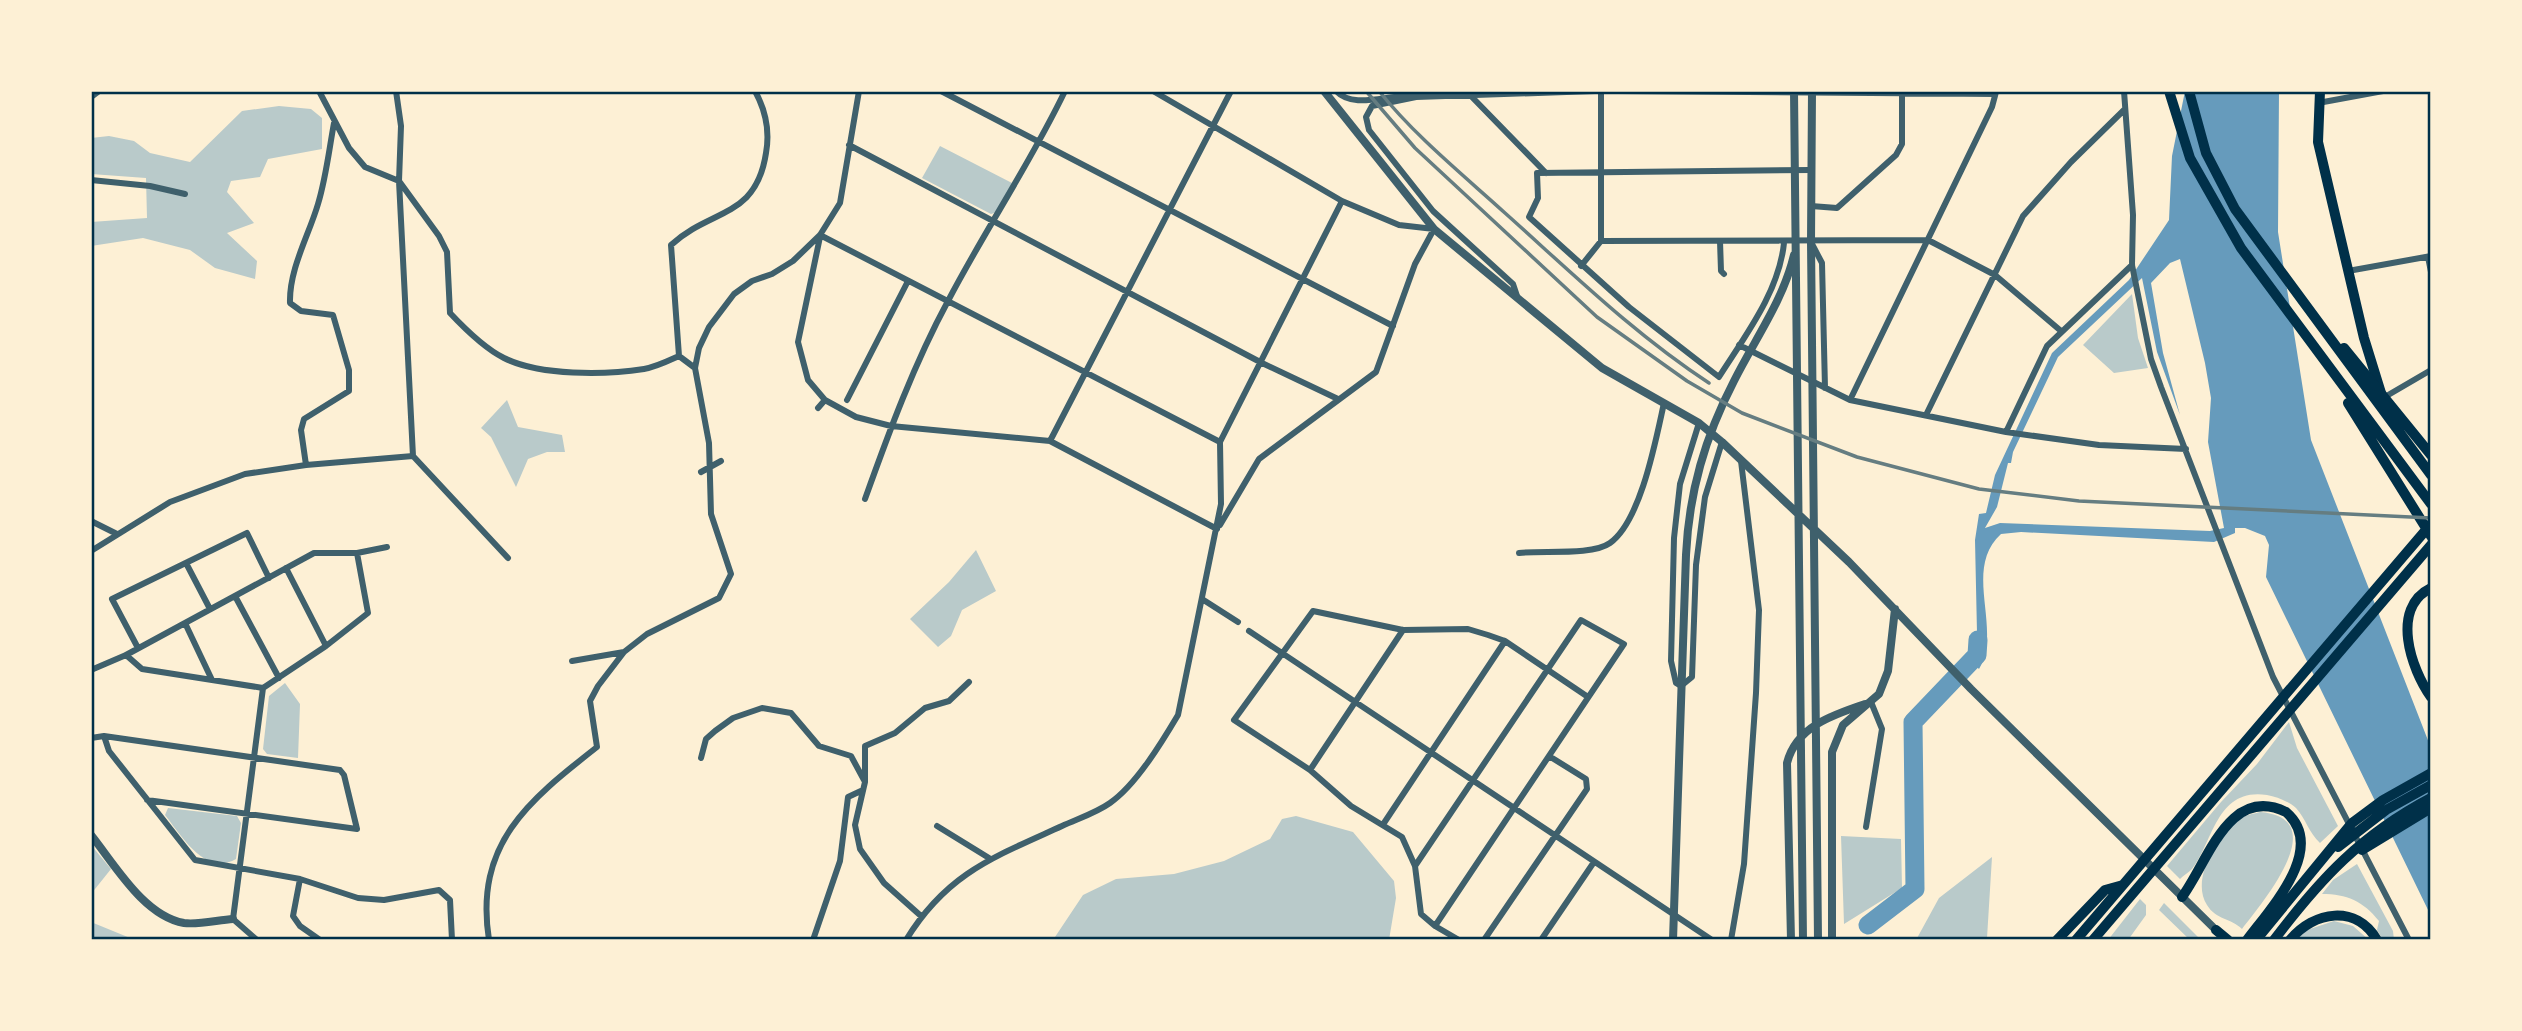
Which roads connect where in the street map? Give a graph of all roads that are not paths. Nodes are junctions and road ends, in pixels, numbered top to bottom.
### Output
1 (99, 91) edge
2 (319, 91) edge
3 (396, 91) edge
4 (755, 91) edge
5 (859, 91) edge
6 (941, 91) edge
7 (1065, 91) edge
8 (1153, 91) edge
9 (1231, 91) edge
10 (1324, 91) edge
11 (1336, 91) edge
12 (1595, 91) edge
13 (1601, 91) edge
14 (1619, 91) edge
15 (2124, 91) edge
16 (2169, 91) edge
17 (2189, 91) edge
18 (2320, 91) edge
19 (2383, 91) edge
20 (1499, 92) edge
21 (1794, 92) edge
22 (1812, 92) edge
23 (1902, 92) edge
24 (1996, 93) edge
25 (1416, 94) edge
26 (1470, 95) junction
27 (91, 97) edge
28 (2318, 103) junction
29 (2124, 110) junction
30 (334, 123) junction
31 (1213, 126) junction
32 (1041, 141) junction
33 (849, 145) junction
34 (1795, 170) junction
35 (1811, 170) junction
36 (1601, 172) junction
37 (1546, 173) junction
38 (91, 180) edge
39 (398, 181) junction
40 (184, 194) dead end
41 (1342, 201) junction
42 (1811, 206) junction
43 (1171, 212) junction
44 (995, 220) junction
45 (1434, 229) junction
46 (820, 235) junction
47 (1928, 240) junction
48 (1601, 241) junction
49 (1720, 241) junction
50 (1797, 242) junction
51 (1811, 242) junction
52 (1784, 243) junction
53 (2241, 248) junction
54 (2430, 257) edge
55 (2132, 265) junction
56 (1581, 266) junction
57 (2348, 271) junction
58 (2431, 272) edge
59 (1724, 274) dead end
60 (1995, 275) junction
61 (1303, 280) junction
62 (908, 281) junction
63 (1129, 292) junction
64 (1518, 301) junction
65 (947, 302) junction
66 (2309, 311) junction
67 (1392, 326) junction
68 (2061, 331) junction
69 (1739, 345) junction
70 (679, 356) junction
71 (1262, 363) junction
72 (695, 368) junction
73 (2431, 369) edge
74 (1086, 372) junction
75 (1825, 388) junction
76 (2383, 398) junction
77 (1338, 399) junction
78 (825, 400) junction
79 (847, 400) dead end
80 (1850, 400) junction
81 (1664, 403) junction
82 (818, 408) dead end
83 (1926, 415) junction
84 (1699, 423) junction
85 (891, 426) junction
86 (2006, 432) junction
87 (1050, 441) junction
88 (1220, 442) junction
89 (1722, 442) junction
90 (2186, 449) junction
91 (2431, 455) edge
92 (413, 456) junction
93 (721, 461) dead end
94 (1741, 461) junction
95 (306, 465) junction
96 (709, 467) junction
97 (701, 472) dead end
98 (2431, 477) edge
99 (2402, 488) junction
100 (865, 499) dead end
101 (2431, 504) edge
102 (91, 522) edge
103 (2431, 525) edge
104 (1217, 529) junction
105 (117, 534) junction
106 (2431, 536) edge
107 (2431, 545) edge
108 (387, 547) dead end
109 (91, 551) edge
110 (357, 552) junction
111 (1519, 553) dead end
112 (508, 558) dead end
113 (186, 563) junction
114 (286, 568) junction
115 (269, 578) junction
116 (2431, 588) edge
117 (235, 596) junction
118 (1202, 599) junction
119 (1895, 609) junction
120 (210, 610) junction
121 (1238, 622) dead end
122 (184, 623) junction
123 (1403, 630) junction
124 (1249, 631) dead end
125 (1505, 641) junction
126 (326, 646) junction
127 (138, 648) junction
128 (624, 652) junction
129 (1281, 654) junction
130 (125, 655) junction
131 (572, 661) dead end
132 (1546, 669) junction
133 (91, 670) edge
134 (279, 678) junction
135 (212, 680) junction
136 (969, 682) dead end
137 (1681, 686) junction
138 (263, 688) junction
139 (2431, 697) edge
140 (1588, 698) junction
141 (1871, 702) junction
142 (1355, 703) junction
143 (104, 736) junction
144 (91, 738) edge
145 (1431, 754) junction
146 (1549, 756) junction
147 (254, 757) junction
148 (701, 758) dead end
149 (1310, 770) junction
150 (2431, 772) edge
151 (1471, 780) junction
152 (865, 782) junction
153 (2431, 785) edge
154 (863, 790) junction
155 (2431, 798) edge
156 (147, 800) junction
157 (1514, 808) junction
158 (2431, 808) edge
159 (248, 813) junction
160 (1384, 823) junction
161 (937, 827) dead end
162 (1866, 827) dead end
163 (91, 835) edge
164 (1555, 836) junction
165 (2346, 847) junction
166 (989, 858) junction
167 (1594, 862) junction
168 (1415, 866) junction
169 (240, 870) junction
170 (300, 879) junction
171 (2123, 885) junction
172 (2182, 897) junction
173 (1674, 915) junction
174 (2115, 915) junction
175 (921, 916) junction
176 (233, 919) junction
177 (1435, 926) junction
178 (2216, 930) joint
179 (2251, 938) edge
180 (257, 940) edge
181 (320, 940) edge
182 (452, 940) edge
183 (489, 940) edge
184 (813, 940) edge
185 (906, 940) edge
186 (1459, 940) edge
187 (1484, 940) edge
188 (1541, 940) edge
189 (1673, 940) edge
190 (1712, 940) edge
191 (1731, 940) edge
192 (1791, 940) edge
193 (1803, 940) edge
194 (1818, 940) edge
195 (1832, 940) edge
196 (2057, 940) edge
197 (2076, 940) edge
198 (2094, 940) edge
199 (2099, 940) edge
200 (2227, 940) edge
201 (2274, 940) edge
202 (2290, 940) edge
203 (2377, 940) edge
204 (2409, 940) edge

1 - 27 street
2 - 30 street
3 - 39 street
4 - 70 street
5 - 33 street
6 - 32 street
7 - 32 street
8 - 31 street
9 - 31 street
10 - 45 street
11 - 25 street
12 - 20 street
13 - 36 street
14 - 21 street
15 - 29 street
16 - 53 highway
17 - 66 highway
18 - 28 main road
19 - 28 street
20 - 26 street
21 - 22 street
21 - 34 street
22 - 23 street
22 - 35 street
23 - 24 street
23 - 42 street
24 - 47 street
25 - 26 street
25 - 64 street
26 - 37 street
28 - 57 main road
29 - 55 street
29 - 60 street
30 - 39 street
30 - 95 street
31 - 41 street
31 - 43 street
32 - 43 street
32 - 44 street
33 - 44 street
33 - 46 street
34 - 35 street
34 - 36 street
34 - 50 street
35 - 42 street
36 - 37 street
36 - 48 street
37 - 56 street
38 - 40 street
39 - 70 street
39 - 92 street
41 - 45 street
41 - 61 street
42 - 51 street
43 - 61 street
43 - 63 street
44 - 63 street
44 - 65 street
45 - 64 street
45 - 67 street
46 - 62 street
46 - 72 street
46 - 78 street
47 - 51 street
47 - 60 street
47 - 80 street
48 - 49 street
48 - 56 street
49 - 52 street
49 - 59 street
50 - 51 street
50 - 52 street
50 - 137 street
50 - 193 street
51 - 75 street
51 - 194 street
52 - 69 street
53 - 99 highway
53 - 101 highway
54 - 57 street
54 - 58 street
55 - 68 street
55 - 90 street
56 - 69 street
57 - 76 main road
60 - 68 street
60 - 83 street
61 - 67 street
61 - 71 street
62 - 65 street
62 - 79 street
63 - 71 street
63 - 74 street
64 - 81 street
65 - 74 street
65 - 85 street
66 - 91 highway
66 - 98 highway
67 - 77 street
68 - 86 street
69 - 75 street
70 - 72 street
71 - 77 street
71 - 88 street
72 - 96 street
73 - 76 street
74 - 87 street
74 - 88 street
75 - 80 street
76 - 98 main road
77 - 104 street
78 - 82 street
78 - 85 street
80 - 83 street
81 - 84 street
81 - 111 street
83 - 86 street
84 - 89 street
84 - 137 street
85 - 87 street
85 - 100 street
86 - 90 street
87 - 104 street
88 - 104 street
89 - 94 street
89 - 137 street
90 - 204 street
92 - 95 street
92 - 112 street
93 - 96 street
94 - 119 street
94 - 191 street
95 - 105 street
96 - 97 street
96 - 128 street
99 - 103 highway
99 - 106 highway
102 - 105 street
103 - 171 highway
104 - 118 street
105 - 109 street
107 - 174 highway
108 - 110 street
110 - 114 street
110 - 126 street
113 - 115 street
113 - 120 street
113 - 127 street
114 - 115 street
114 - 126 street
115 - 117 street
116 - 139 highway
117 - 120 street
117 - 134 street
118 - 121 street
118 - 166 street
119 - 141 street
119 - 172 street
120 - 122 street
122 - 127 street
122 - 135 street
123 - 125 street
123 - 129 street
123 - 142 street
124 - 129 street
125 - 132 street
125 - 145 street
126 - 134 street
127 - 130 street
128 - 131 street
128 - 183 street
129 - 142 street
129 - 149 street
130 - 133 street
130 - 135 street
132 - 140 street
132 - 140 street
132 - 151 street
134 - 138 street
135 - 138 street
136 - 152 street
137 - 173 street
138 - 147 street
140 - 146 street
141 - 162 street
141 - 192 street
141 - 195 street
142 - 145 street
142 - 149 street
143 - 144 street
143 - 147 street
143 - 156 street
145 - 151 street
145 - 160 street
146 - 157 street
146 - 164 street
147 - 159 street
147 - 159 street
148 - 152 street
149 - 160 street
150 - 165 highway
151 - 157 street
151 - 168 street
152 - 154 street
153 - 165 highway
154 - 175 street
154 - 184 street
155 - 165 highway
156 - 159 street
156 - 169 street
157 - 164 street
157 - 177 street
158 - 165 highway
159 - 169 street
160 - 168 street
161 - 166 street
163 - 176 street
164 - 167 street
164 - 187 street
165 - 179 highway
165 - 201 highway
166 - 175 street
167 - 173 street
167 - 188 street
168 - 177 street
169 - 170 street
169 - 176 street
170 - 181 street
170 - 182 street
171 - 196 highway
171 - 197 highway
172 - 178 street
172 - 179 highway
173 - 189 street
173 - 190 street
174 - 198 highway
174 - 199 highway
175 - 185 street
176 - 180 street
177 - 186 street
178 - 200 highway
202 - 203 highway

